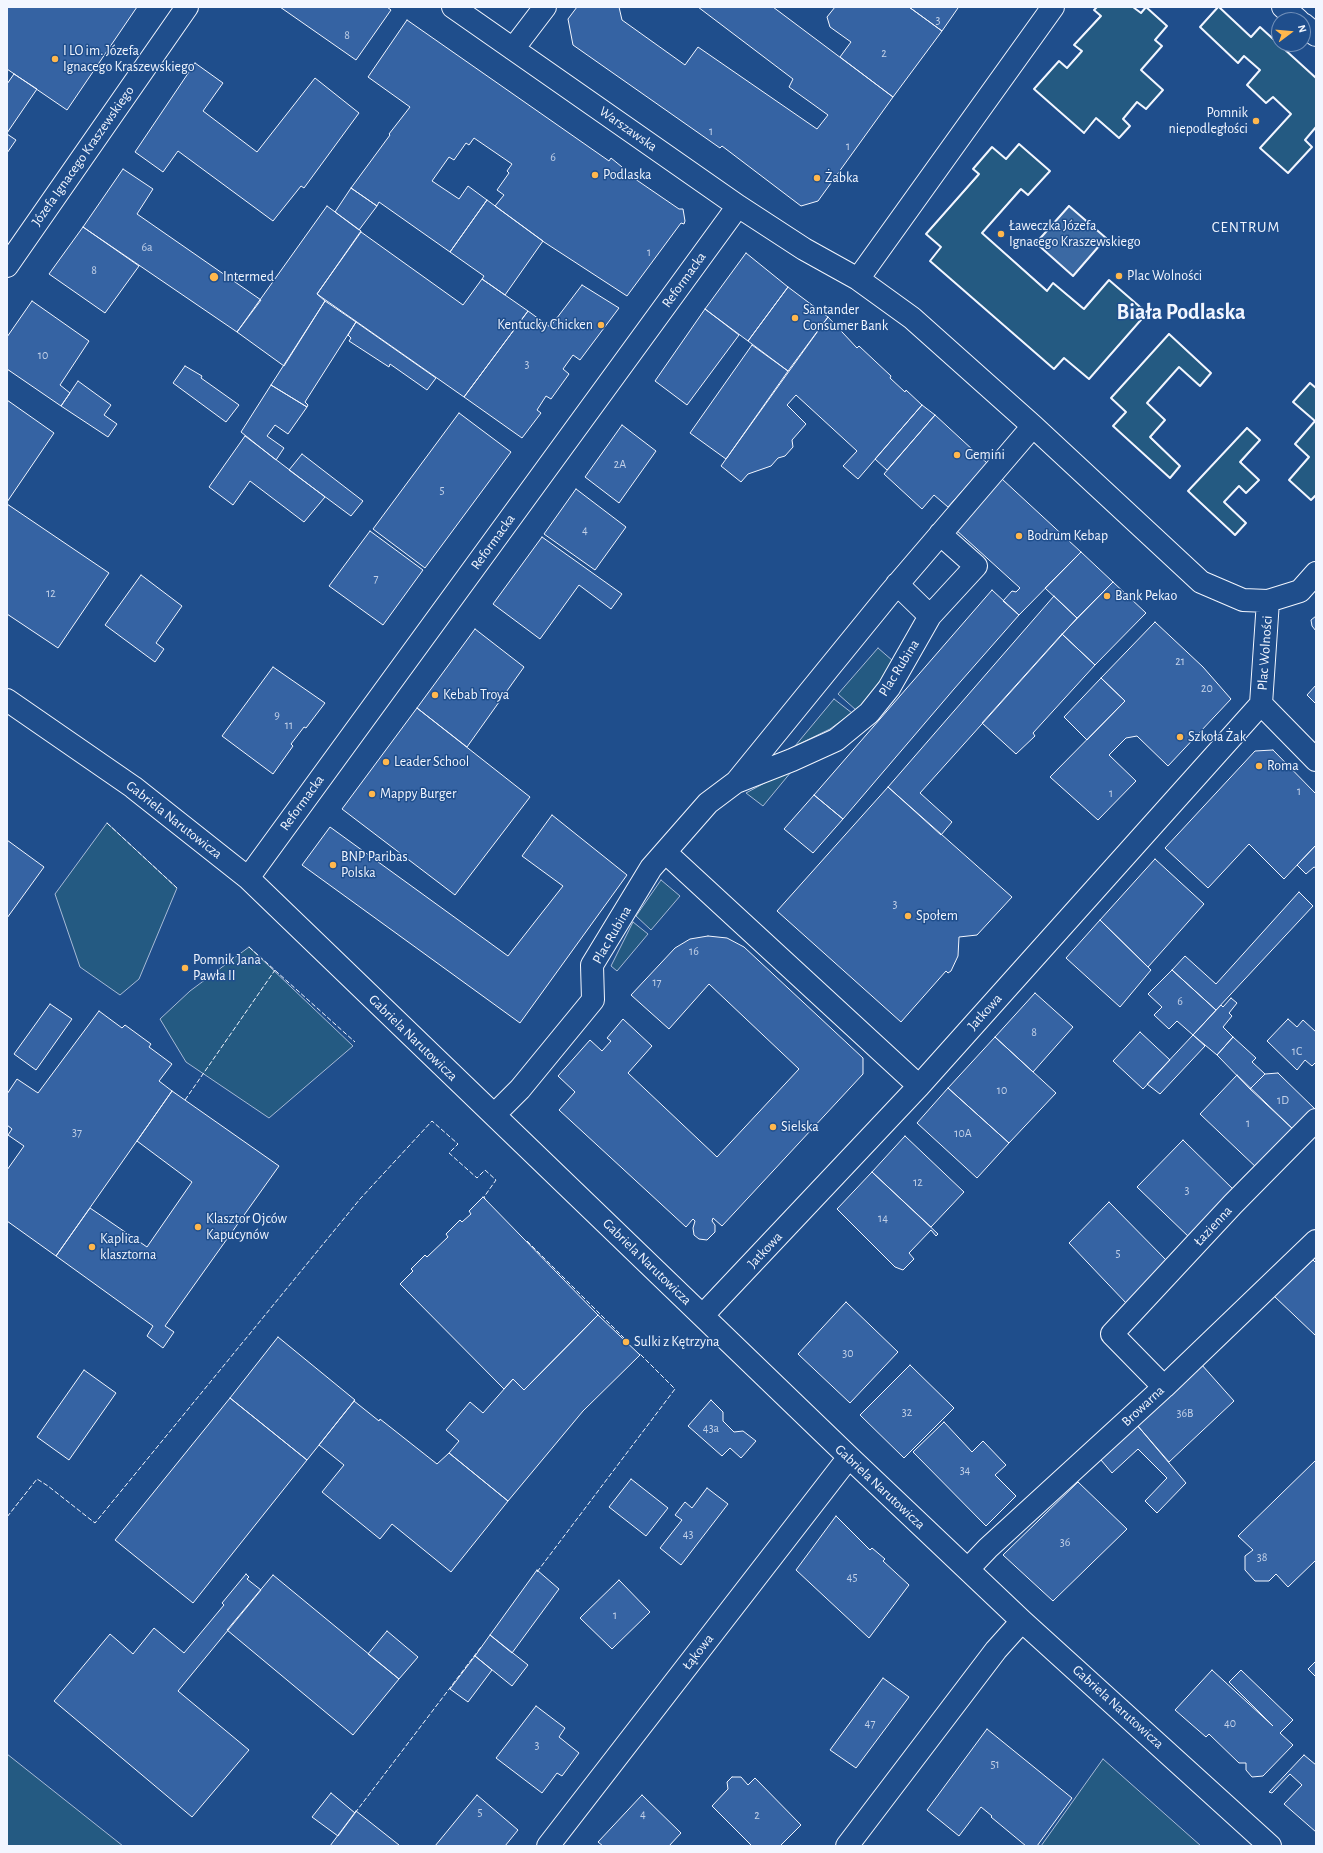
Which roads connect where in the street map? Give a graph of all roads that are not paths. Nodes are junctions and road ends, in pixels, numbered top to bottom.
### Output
1 (187, 7) edge
2 (453, 7) edge
3 (544, 7) edge
4 (1053, 7) edge
5 (513, 49) junction
6 (738, 206) junction
7 (804, 249) joint
8 (7, 266) edge
9 (858, 279) junction
10 (1033, 426) junction
11 (940, 534) junction
12 (1316, 573) edge
13 (897, 584) junction
14 (1268, 601) junction
15 (930, 616) junction
16 (7, 700) edge
17 (1261, 704) junction
18 (1316, 760) edge
19 (736, 782) junction
20 (665, 852) junction
21 (248, 878) junction
22 (919, 1086) junction
23 (494, 1116) junction
24 (1316, 1120) edge
25 (1316, 1241) edge
26 (703, 1315) junction
27 (1164, 1387) junction
28 (849, 1457) junction
29 (968, 1569) junction
30 (1022, 1621) junction
31 (548, 1846) edge
32 (847, 1846) edge
33 (1270, 1846) edge

1 - 8 street, Józefa Ignacego Kraszewskiego
2 - 5 street, Warszawska
3 - 5 street
4 - 9 street
5 - 6 street, Warszawska
6 - 7 street, Warszawska
6 - 21 street, Reformacka
7 - 9 street, Plac Wolności
9 - 10 street, Plac Wolności
10 - 11 street, Plac Rubina
10 - 14 street, Plac Wolności
11 - 13 street, Plac Rubina
11 - 15 street, Plac Rubina
12 - 14 street, Plac Wolności
13 - 15 street
13 - 19 street, Plac Rubina
14 - 17 street, Plac Wolności
15 - 19 street, Plac Rubina
16 - 21 street, Gabriela Narutowicza
17 - 18 street
17 - 22 street, Jatkowa
19 - 20 street, Plac Rubina
20 - 22 street
20 - 23 street, Plac Rubina
21 - 23 street, Gabriela Narutowicza
22 - 26 street, Jatkowa
23 - 26 street, Gabriela Narutowicza
24 - 27 street, Łazienna
25 - 27 street, Browarna
26 - 28 street, Gabriela Narutowicza
27 - 29 street, Browarna
28 - 29 street, Gabriela Narutowicza
28 - 31 street, Łąkowa
29 - 30 street, Gabriela Narutowicza
30 - 32 street
30 - 33 street, Gabriela Narutowicza

